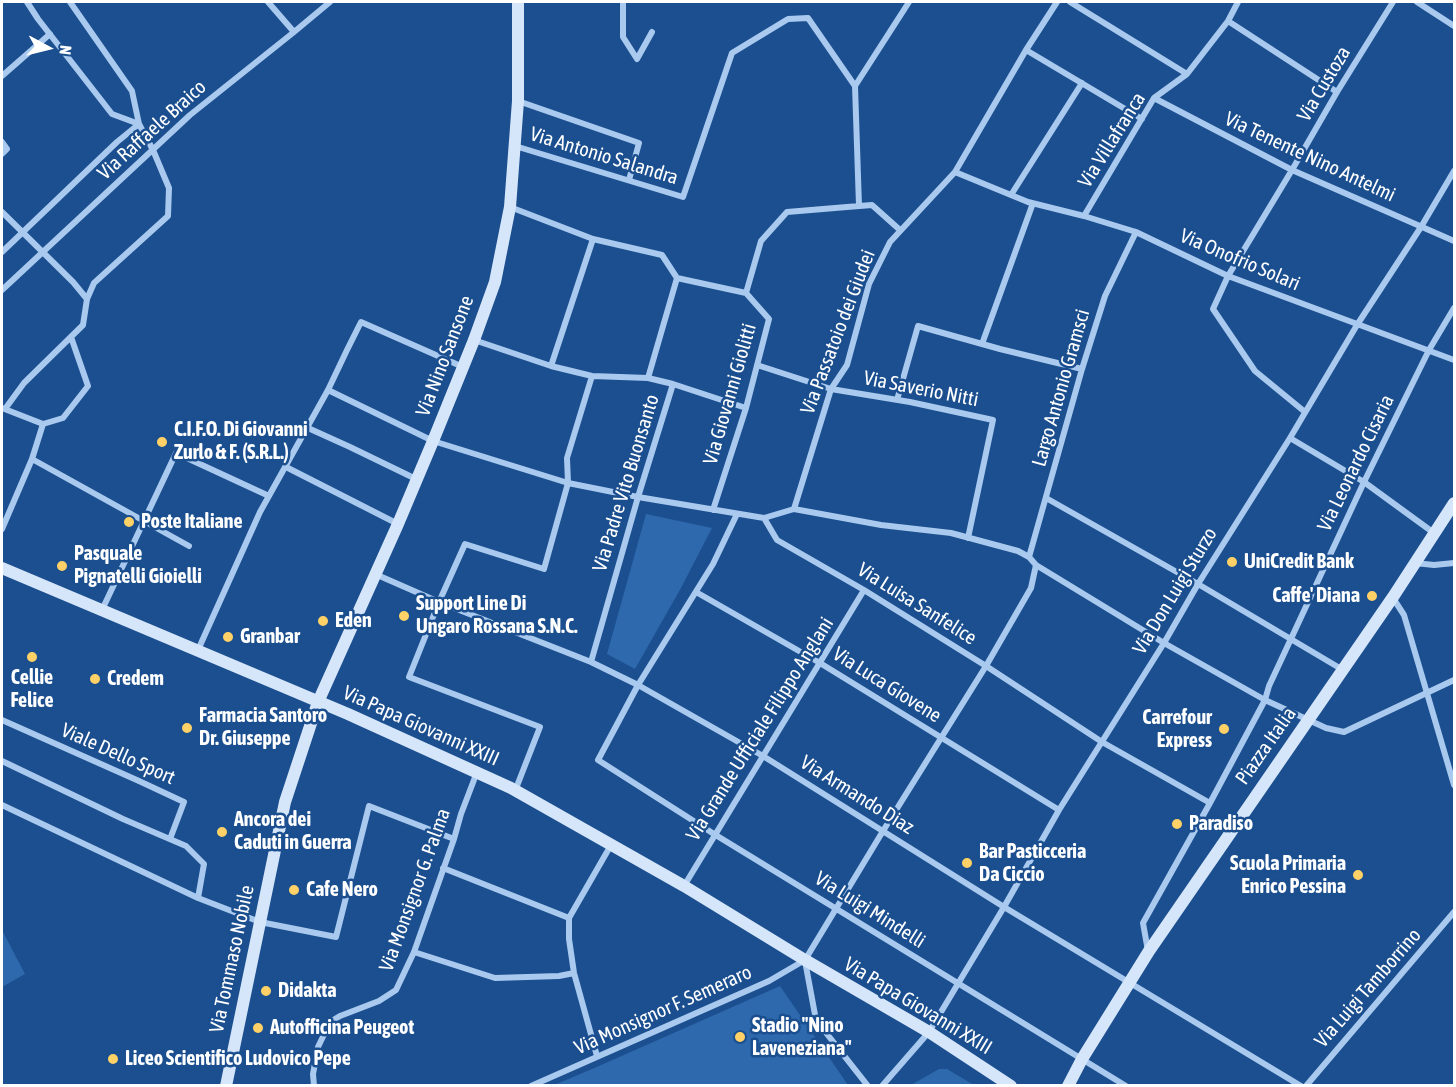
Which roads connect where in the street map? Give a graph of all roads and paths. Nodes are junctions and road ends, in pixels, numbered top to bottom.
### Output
1 (27, 2) edge
2 (70, 2) edge
3 (268, 2) edge
4 (330, 2) edge
5 (518, 2) edge
6 (623, 2) edge
7 (909, 2) edge
8 (1057, 2) edge
9 (1070, 2) edge
10 (1238, 2) edge
11 (1393, 2) edge
12 (1417, 2) edge
13 (1227, 21) junction
14 (1455, 26) edge
15 (294, 32) junction
16 (652, 32) dead end
17 (50, 34) junction
18 (1026, 50) junction
19 (1187, 74) junction
20 (2, 76) edge
21 (1082, 82) junction
22 (855, 86) junction
23 (1337, 92) junction
24 (1154, 99) junction
25 (518, 101) junction
26 (1142, 119) junction
27 (139, 124) junction
28 (2, 142) edge
29 (515, 146) junction
30 (153, 150) junction
31 (2, 154) edge
32 (1292, 170) junction
33 (1455, 171) edge
34 (955, 172) junction
35 (629, 180) junction
36 (1011, 195) junction
37 (1033, 203) junction
38 (859, 206) junction
39 (510, 207) junction
40 (2, 212) edge
41 (1084, 216) junction
42 (1421, 227) junction
43 (900, 230) junction
44 (23, 232) junction
45 (1136, 232) junction
46 (593, 239) junction
47 (1455, 241) edge
48 (42, 251) junction
49 (2, 252) edge
50 (1228, 276) junction
51 (676, 278) junction
52 (2, 290) edge
53 (747, 293) junction
54 (87, 299) junction
55 (1455, 308) edge
56 (1357, 324) junction
57 (71, 337) junction
58 (474, 340) junction
59 (982, 344) junction
60 (1429, 350) junction
61 (1455, 360) edge
62 (757, 365) junction
63 (551, 366) junction
64 (462, 367) junction
65 (1082, 369) junction
66 (592, 376) junction
67 (648, 378) junction
68 (673, 384) junction
69 (831, 389) junction
70 (328, 390) junction
71 (897, 400) junction
72 (3, 408) edge
73 (746, 408) junction
74 (1305, 412) junction
75 (43, 424) junction
76 (308, 428) junction
77 (1290, 438) junction
78 (433, 441) junction
79 (32, 459) junction
80 (287, 465) junction
81 (416, 479) junction
82 (568, 483) junction
83 (1364, 483) junction
84 (269, 496) junction
85 (638, 497) junction
86 (1047, 498) junction
87 (1455, 503) edge
88 (794, 509) junction
89 (713, 510) junction
90 (737, 514) junction
91 (764, 518) junction
92 (144, 521) junction
93 (398, 524) junction
94 (2, 529) edge
95 (1434, 533) junction
96 (968, 538) junction
97 (189, 546) dead end
98 (1029, 557) junction
99 (1415, 563) junction
100 (1455, 563) edge
101 (1036, 565) junction
102 (2, 568) edge
103 (375, 574) junction
104 (1198, 584) junction
105 (864, 590) junction
106 (696, 592) junction
107 (1393, 597) junction
108 (439, 602) junction
109 (102, 611) junction
110 (1292, 637) junction
111 (1164, 643) junction
112 (198, 651) junction
113 (591, 662) junction
114 (820, 663) junction
115 (986, 666) junction
116 (1343, 670) junction
117 (1455, 680) edge
118 (638, 685) junction
119 (1428, 692) junction
120 (1265, 700) junction
121 (318, 702) junction
122 (2, 720) edge
123 (1309, 720) junction
124 (940, 737) junction
125 (1102, 742) junction
126 (763, 756) junction
127 (2, 761) edge
128 (477, 772) junction
129 (1455, 785) edge
130 (515, 791) junction
131 (1210, 802) junction
132 (2, 805) edge
133 (1059, 810) junction
134 (883, 831) junction
135 (714, 834) junction
136 (170, 839) junction
137 (454, 839) junction
138 (611, 845) junction
139 (443, 868) junction
140 (684, 886) junction
141 (198, 898) junction
142 (1004, 907) junction
143 (837, 909) junction
144 (1455, 912) edge
145 (569, 918) junction
146 (260, 922) junction
147 (1149, 951) junction
148 (414, 952) junction
149 (805, 960) junction
150 (574, 973) junction
151 (1129, 982) junction
152 (957, 983) junction
153 (929, 1032) junction
154 (597, 1056) junction
155 (1082, 1059) junction
156 (226, 1086) edge
157 (314, 1086) edge
158 (531, 1086) edge
159 (868, 1086) edge
160 (882, 1086) edge
161 (1011, 1086) edge
162 (1068, 1086) edge
163 (1126, 1086) edge
164 (1301, 1086) edge
165 (1306, 1086) edge

1 - 17 street
2 - 27 street
3 - 15 street
4 - 15 street, Via Raffaele Braico
5 - 25 street, Via Nino Sansone
6 - 16 street
7 - 22 street
8 - 18 street, Via Passatoio dei Giudei
9 - 19 street
10 - 13 street, Via Villafranca
11 - 23 street, Via Custoza
12 - 14 street
13 - 19 street, Via Villafranca
13 - 23 street
15 - 30 street, Via Raffaele Braico
17 - 20 street
17 - 27 street
18 - 21 street
18 - 34 street, Via Passatoio dei Giudei
19 - 24 street, Via Villafranca
21 - 26 street
21 - 36 street
22 - 35 street, Via Antonio Salandra
22 - 38 street
23 - 32 street, Via Custoza
24 - 26 street, Via Villafranca
24 - 32 street, Via Tenente Nino Antelmi
25 - 29 street, Via Nino Sansone
25 - 35 street
26 - 41 street, Via Villafranca
27 - 30 street
27 - 44 street, Via Raffaele Braico
28 - 31 street
29 - 35 street, Via Antonio Salandra
29 - 39 street, Via Nino Sansone
30 - 48 street, Via Raffaele Braico
30 - 54 street
32 - 42 street, Via Tenente Nino Antelmi
32 - 50 street, Via Custoza
33 - 42 street, Via Don Luigi Sturzo
34 - 36 street, Via Onofrio Solari
34 - 43 street, Via Passatoio dei Giudei
36 - 37 street, Via Onofrio Solari
37 - 41 street, Via Onofrio Solari
37 - 59 street
38 - 43 street, Via Giovanni Giolitti
38 - 53 street, Via Giovanni Giolitti
39 - 46 street
39 - 58 street, Via Nino Sansone
40 - 44 street
41 - 45 street, Via Onofrio Solari
42 - 47 street, Via Tenente Nino Antelmi
42 - 56 street, Via Don Luigi Sturzo
43 - 69 street, Via Passatoio dei Giudei
44 - 48 street
44 - 49 street, Via Raffaele Braico
45 - 50 street, Via Onofrio Solari
45 - 65 street, Largo Antonio Gramsci
46 - 51 street
46 - 63 street
48 - 52 street, Via Raffaele Braico
48 - 54 street
50 - 56 street, Via Onofrio Solari
50 - 74 street, Via Custoza
51 - 53 street
51 - 67 street
53 - 62 street, Via Giovanni Giolitti
54 - 57 street
55 - 60 street, Via Leonardo Cisaria
56 - 60 street, Via Onofrio Solari
56 - 74 street, Via Don Luigi Sturzo
57 - 72 street
57 - 75 street
58 - 63 street
58 - 64 street, Via Nino Sansone
59 - 65 street
59 - 71 street
60 - 61 street, Via Onofrio Solari
60 - 83 street, Via Leonardo Cisaria
62 - 69 street, Via Saverio Nitti
62 - 73 street, Via Giovanni Giolitti
63 - 66 street
64 - 70 street
64 - 78 street, Via Nino Sansone
65 - 86 street, Largo Antonio Gramsci
66 - 67 street
66 - 82 street
67 - 68 street
68 - 73 street
68 - 85 street, Via Padre Vito Buonsanto
69 - 71 street, Via Saverio Nitti
69 - 88 street, Via Passatoio dei Giudei
70 - 76 street
70 - 78 street
71 - 96 street, Via Saverio Nitti
72 - 75 street
73 - 89 street, Via Giovanni Giolitti
74 - 77 street, Via Don Luigi Sturzo
75 - 79 street
76 - 80 street
76 - 81 street
77 - 83 street
77 - 104 street, Via Don Luigi Sturzo
78 - 81 street, Via Nino Sansone
78 - 82 street
79 - 92 street
79 - 94 street
80 - 84 street
80 - 93 street
81 - 93 street, Via Nino Sansone
82 - 85 street
82 - 108 street
83 - 95 street
83 - 110 street, Via Leonardo Cisaria
84 - 92 street
84 - 112 street
85 - 89 street
85 - 113 street, Via Padre Vito Buonsanto
86 - 98 street, Largo Antonio Gramsci
86 - 104 street
87 - 95 street, Piazza Italia
88 - 91 street
88 - 96 street
89 - 90 street
90 - 91 street
90 - 106 street
91 - 105 street, Via Luisa Sanfelice
92 - 97 street
92 - 109 street
93 - 103 street, Via Nino Sansone
95 - 99 street, Piazza Italia
96 - 98 street
98 - 101 street
99 - 100 street
99 - 107 street, Piazza Italia
101 - 111 street
101 - 115 street
102 - 109 street, Via Papa Giovanni XXIII
103 - 108 street, Via Armando Diaz
103 - 121 street, Via Nino Sansone
104 - 110 street
104 - 111 street, Via Don Luigi Sturzo
105 - 114 street, Via Grande Ufficiale Filippo Anglani
105 - 115 street, Via Luisa Sanfelice
106 - 114 street, Via Luca Giovene
106 - 118 street
107 - 116 street, Piazza Italia
107 - 119 street
108 - 113 street, Via Armando Diaz
108 - 130 street
109 - 112 street, Via Papa Giovanni XXIII
110 - 116 street
110 - 120 street, Piazza Italia
111 - 120 street
111 - 125 street, Via Don Luigi Sturzo
112 - 121 street, Via Papa Giovanni XXIII
113 - 118 street, Via Armando Diaz
114 - 124 street, Via Luca Giovene
114 - 126 street, Via Grande Ufficiale Filippo Anglani
115 - 124 street
115 - 125 street, Via Luisa Sanfelice
116 - 123 street, Piazza Italia
117 - 119 street
118 - 126 street, Via Armando Diaz
118 - 135 street, Via Luigi Mindelli
119 - 123 street
119 - 129 street
120 - 123 street
120 - 131 street, Piazza Italia
121 - 128 street, Via Papa Giovanni XXIII
121 - 146 street, Via Tommaso Nobile
122 - 136 street, Viale Dello Sport
123 - 147 street, Piazza Italia
124 - 133 street, Via Luca Giovene
124 - 134 street
125 - 131 street, Via Luisa Sanfelice
125 - 133 street, Via Don Luigi Sturzo
126 - 134 street, Via Armando Diaz
126 - 135 street, Via Grande Ufficiale Filippo Anglani
127 - 136 street
128 - 130 street, Via Papa Giovanni XXIII
128 - 137 street, Via Monsignor G. Palma
130 - 138 street, Via Papa Giovanni XXIII
131 - 147 street, Piazza Italia
132 - 141 street
133 - 142 street, Via Don Luigi Sturzo
134 - 142 street, Via Armando Diaz
134 - 143 street
135 - 140 street, Via Grande Ufficiale Filippo Anglani
135 - 143 street, Via Luigi Mindelli
136 - 141 street
137 - 139 street, Via Monsignor G. Palma
137 - 146 street
138 - 140 street, Via Papa Giovanni XXIII
138 - 145 street
139 - 145 street
139 - 148 street, Via Monsignor G. Palma
140 - 149 street, Via Papa Giovanni XXIII
141 - 146 street
142 - 151 street, Via Armando Diaz
142 - 152 street, Via Don Luigi Sturzo
143 - 149 street
143 - 152 street, Via Luigi Mindelli
144 - 165 street, Via Luigi Tamborrino
145 - 150 street
146 - 156 street, Via Tommaso Nobile
147 - 151 street, Piazza Italia
148 - 150 street
148 - 157 street, Via Monsignor G. Palma
149 - 153 street, Via Papa Giovanni XXIII
149 - 154 street, Via Monsignor F. Semeraro
149 - 159 street
150 - 154 street
151 - 155 street, Piazza Italia
151 - 164 street, Via Armando Diaz
152 - 153 street, Via Don Luigi Sturzo
152 - 155 street, Via Luigi Mindelli
153 - 160 street, Via Don Luigi Sturzo
153 - 161 street, Via Papa Giovanni XXIII
154 - 158 street, Via Monsignor F. Semeraro
155 - 162 street, Piazza Italia
155 - 163 street, Via Luigi Mindelli

